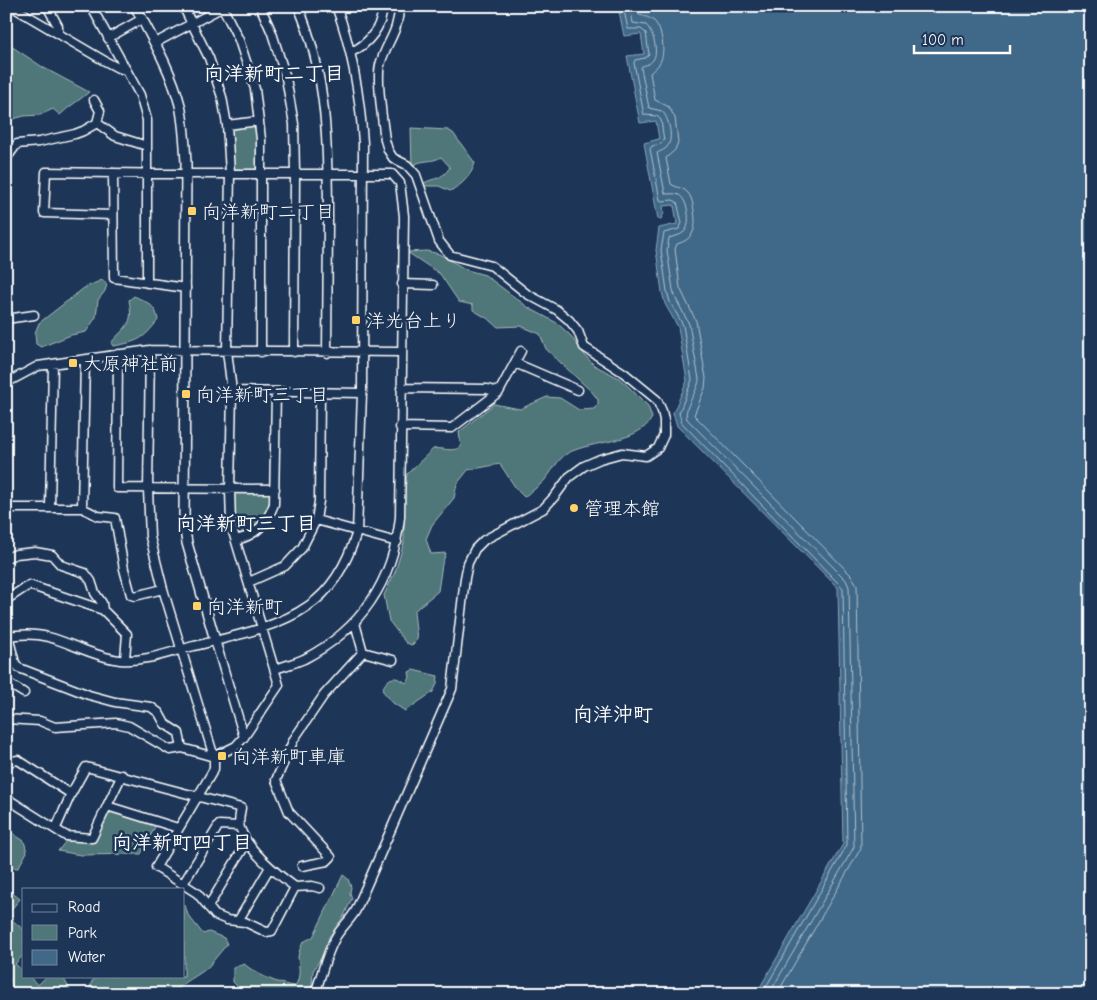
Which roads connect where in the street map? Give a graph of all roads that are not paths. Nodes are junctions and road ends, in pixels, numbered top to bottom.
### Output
1 (12, 6) edge
2 (47, 6) edge
3 (91, 6) edge
4 (135, 6) edge
5 (183, 6) edge
6 (260, 6) edge
7 (298, 6) edge
8 (336, 6) edge
9 (382, 6) edge
10 (399, 6) edge
11 (223, 7) edge
12 (142, 19) junction
13 (192, 23) junction
14 (58, 33) junction
15 (108, 38) junction
16 (155, 43) junction
17 (352, 52) junction
18 (125, 70) junction
19 (94, 100) dead end
20 (259, 121) junction
21 (97, 123) junction
22 (227, 125) junction
23 (147, 146) junction
24 (6, 159) edge
25 (113, 172) junction
26 (147, 173) junction
27 (230, 173) junction
28 (262, 173) junction
29 (295, 173) junction
30 (186, 174) junction
31 (328, 174) junction
32 (363, 174) junction
33 (113, 215) junction
34 (147, 283) junction
35 (402, 284) junction
36 (433, 285) dead end
37 (186, 288) junction
38 (34, 315) dead end
39 (6, 319) edge
40 (150, 350) junction
41 (185, 350) junction
42 (227, 351) junction
43 (521, 351) dead end
44 (261, 352) junction
45 (294, 352) junction
46 (327, 352) junction
47 (361, 352) junction
48 (401, 352) junction
49 (118, 354) junction
50 (85, 360) junction
51 (515, 363) junction
52 (53, 364) junction
53 (6, 383) edge
54 (401, 388) junction
55 (578, 390) dead end
56 (232, 391) junction
57 (276, 392) junction
58 (499, 392) junction
59 (320, 393) junction
60 (362, 393) junction
61 (400, 428) junction
62 (148, 489) junction
63 (183, 489) junction
64 (230, 489) junction
65 (275, 489) junction
66 (50, 507) junction
67 (6, 508) edge
68 (82, 508) junction
69 (316, 520) junction
70 (358, 532) junction
71 (236, 540) junction
72 (397, 542) junction
73 (6, 558) edge
74 (249, 582) junction
75 (163, 589) junction
76 (6, 600) edge
77 (103, 610) junction
78 (355, 623) junction
79 (262, 627) junction
80 (7, 636) edge
81 (215, 640) junction
82 (181, 649) junction
83 (363, 652) junction
84 (125, 659) junction
85 (393, 660) dead end
86 (275, 669) junction
87 (6, 682) edge
88 (24, 693) dead end
89 (6, 719) edge
90 (244, 737) junction
91 (182, 748) junction
92 (214, 756) junction
93 (6, 762) edge
94 (122, 775) junction
95 (71, 794) junction
96 (198, 796) junction
97 (6, 798) edge
98 (107, 806) junction
99 (239, 826) junction
100 (56, 828) junction
101 (178, 828) junction
102 (247, 842) junction
103 (302, 866) dead end
104 (270, 867) junction
105 (183, 884) junction
106 (295, 887) junction
107 (320, 888) dead end
108 (208, 907) junction
109 (238, 921) junction
110 (315, 994) edge

1 - 14 street
2 - 14 street
3 - 15 street
4 - 12 street
5 - 13 street
6 - 29 street
7 - 31 street
8 - 17 street
9 - 17 street
10 - 110 street
11 - 13 street
11 - 20 street
12 - 15 street
12 - 16 street
13 - 16 street
13 - 22 street
14 - 18 street
15 - 18 street
16 - 30 street
17 - 32 street
18 - 23 street
19 - 21 street
20 - 22 street
20 - 28 street
21 - 23 street
21 - 24 street
22 - 27 street
23 - 26 street
25 - 26 street
25 - 33 street
25 - 33 street
26 - 30 street
26 - 34 street
27 - 28 street
27 - 30 street
27 - 42 street
28 - 29 street
28 - 44 street
29 - 31 street
29 - 45 street
30 - 37 street
31 - 32 street
31 - 46 street
32 - 35 street
32 - 47 street
33 - 34 street
34 - 37 street
35 - 36 street
35 - 48 street
37 - 41 street
38 - 39 street
40 - 41 street
40 - 49 street
40 - 62 street
41 - 42 street
41 - 63 street
42 - 44 street
42 - 56 street
43 - 51 street
44 - 45 street
45 - 46 street
46 - 47 street
47 - 48 street
47 - 60 street
48 - 54 street
49 - 50 street
49 - 62 street
50 - 52 street
50 - 68 street
51 - 55 street
51 - 58 street
52 - 53 street
52 - 66 street
54 - 58 street
54 - 61 street
56 - 57 street
56 - 64 street
57 - 59 street
57 - 65 street
58 - 61 street
59 - 60 street
59 - 69 street
60 - 70 street
61 - 72 street
62 - 63 street
62 - 75 street
63 - 64 street
63 - 81 street
64 - 65 street
64 - 71 street
65 - 71 street
66 - 67 street
66 - 68 street
68 - 75 street
69 - 70 street
69 - 74 street
70 - 72 street
70 - 79 street
71 - 74 street
72 - 78 street
73 - 77 street
74 - 79 street
75 - 82 street
76 - 77 street
77 - 84 street
78 - 83 street
78 - 86 street
79 - 81 street
79 - 86 street
80 - 84 street
80 - 91 street
81 - 82 street
81 - 90 street
82 - 84 street
82 - 92 street
83 - 85 street
83 - 103 street
86 - 90 street
87 - 88 street
89 - 91 street
90 - 92 street
91 - 92 street
92 - 96 street
93 - 95 street
94 - 95 street
94 - 96 street
94 - 98 street
95 - 100 street
96 - 99 street
96 - 101 street
97 - 100 street
98 - 100 street
98 - 101 street
99 - 102 street
99 - 105 street
101 - 105 street
102 - 104 street
102 - 108 street
104 - 106 street
104 - 109 street
105 - 108 street
106 - 107 street
106 - 109 street
108 - 109 street

